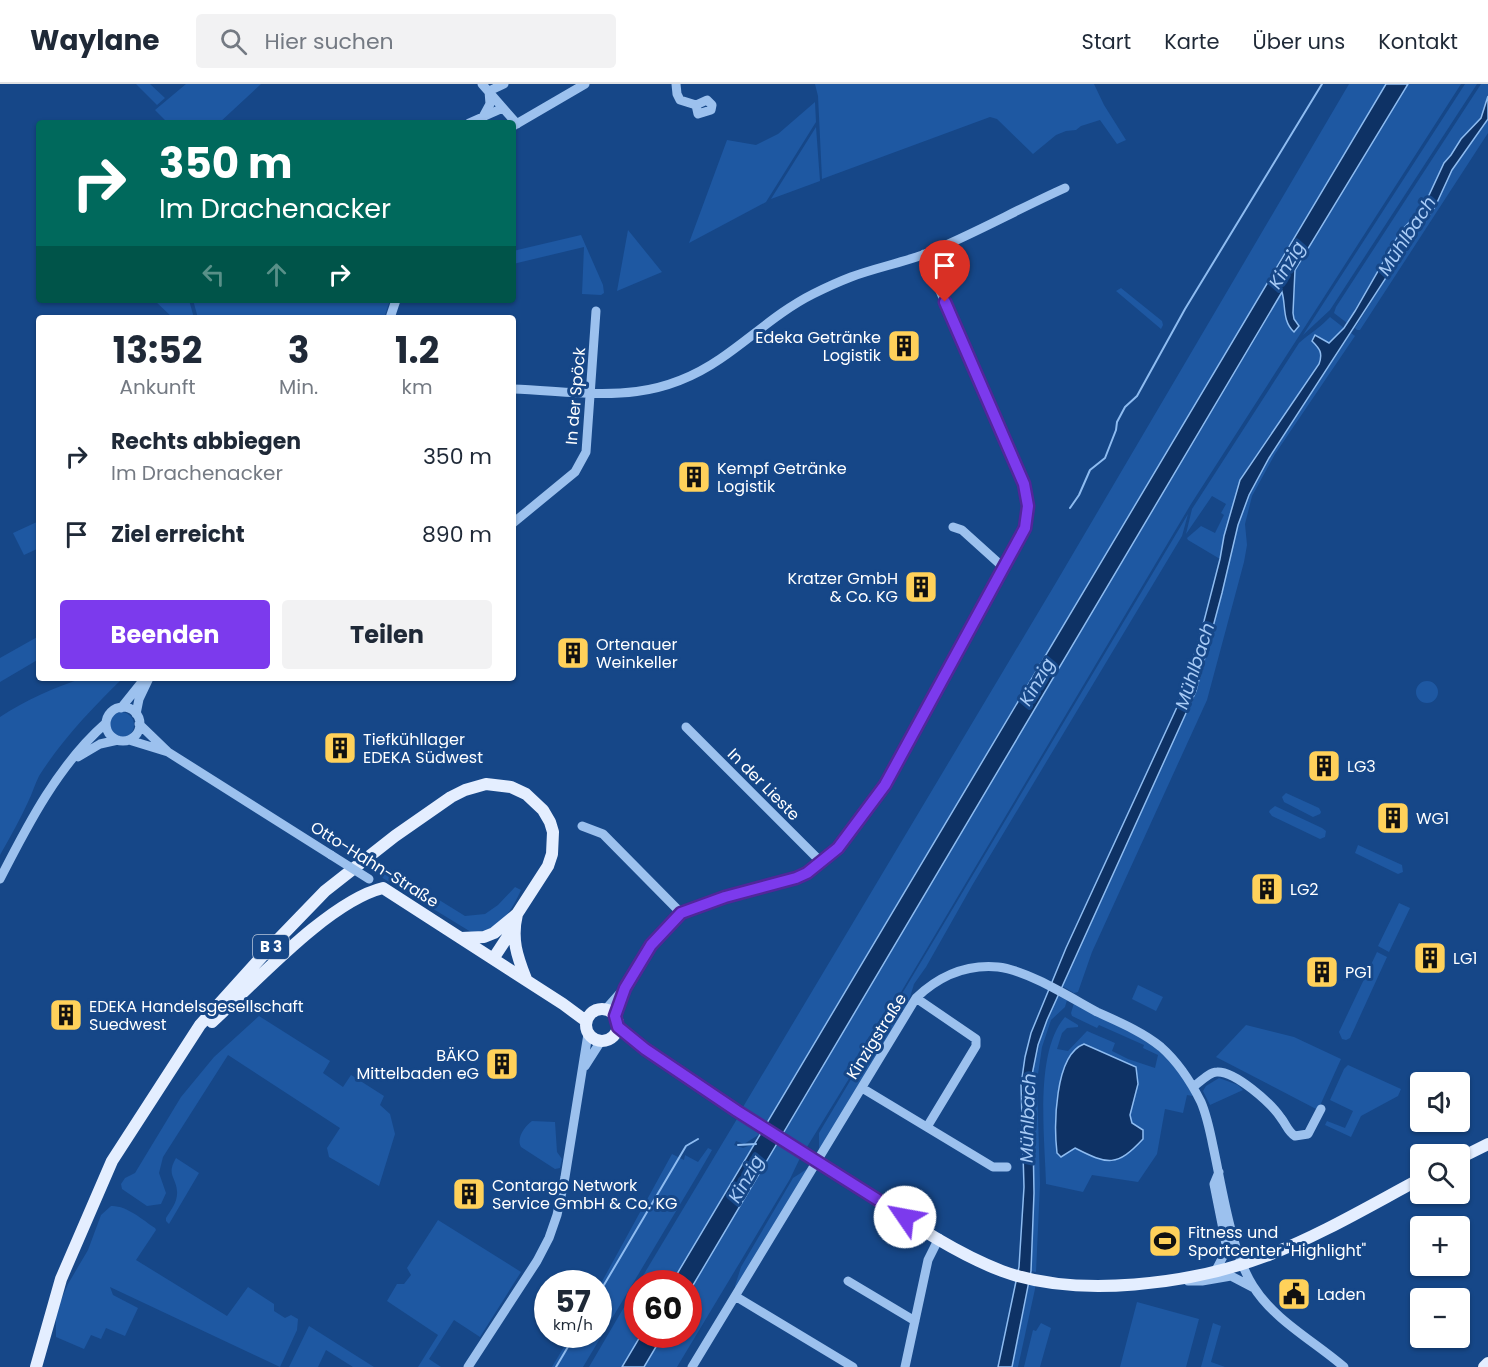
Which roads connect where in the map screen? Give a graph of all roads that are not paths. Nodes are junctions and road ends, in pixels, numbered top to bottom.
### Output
1 (504, 84) edge
2 (585, 84) edge
3 (676, 84) edge
4 (485, 88) edge
5 (696, 105) dead end
6 (503, 108) junction
7 (483, 117) junction
8 (476, 120) edge
9 (511, 120) edge
10 (516, 124) edge
11 (1065, 188) dead end
12 (924, 254) junction
13 (597, 311) dead end
14 (516, 389) edge
15 (591, 395) junction
16 (516, 521) edge
17 (953, 527) dead end
18 (1003, 567) junction
19 (144, 681) edge
20 (146, 681) edge
21 (121, 708) junction
22 (136, 714) junction
23 (106, 723) junction
24 (140, 724) junction
25 (686, 727) dead end
26 (118, 740) junction
27 (129, 740) junction
28 (168, 752) junction
29 (67, 766) junction
30 (582, 826) dead end
31 (821, 862) junction
32 (0, 879) edge
33 (383, 888) junction
34 (681, 913) junction
35 (516, 920) junction
36 (461, 938) junction
37 (493, 958) junction
38 (526, 979) junction
39 (916, 998) junction
40 (589, 1022) junction
41 (610, 1026) junction
42 (189, 1043) junction
43 (584, 1068) junction
44 (1193, 1087) junction
45 (862, 1088) junction
46 (1321, 1109) dead end
47 (927, 1127) junction
48 (1488, 1144) edge
49 (1470, 1153) edge
50 (1007, 1167) dead end
51 (1219, 1172) junction
52 (1410, 1184) edge
53 (939, 1238) junction
54 (1242, 1264) junction
55 (1216, 1270) junction
56 (1175, 1280) junction
57 (848, 1281) dead end
58 (1254, 1288) junction
59 (735, 1296) junction
60 (915, 1321) junction
61 (1488, 1363) edge
62 (1339, 1365) edge
63 (36, 1367) edge
64 (468, 1367) edge
65 (692, 1367) edge
66 (853, 1367) edge
67 (905, 1367) edge
68 (1484, 1367) edge

1 - 4 street
2 - 10 street
3 - 5 street
4 - 6 street
4 - 7 street
6 - 7 street
6 - 9 street
7 - 8 street
11 - 12 street
12 - 15 street
12 - 18 street
13 - 15 street, In der Spöck
14 - 15 street
15 - 16 street, In der Spöck
17 - 18 street
18 - 31 street
19 - 21 street
20 - 22 street
21 - 22 street
21 - 23 street
22 - 24 street
23 - 26 street
23 - 29 street
24 - 27 street
24 - 28 street, Otto-Hahn-Straße
25 - 31 street, In der Lieste
26 - 27 street
26 - 29 street
27 - 28 street, Otto-Hahn-Straße
28 - 33 street, Otto-Hahn-Straße, bridge
29 - 32 street
30 - 34 street
31 - 34 street
33 - 36 main road, Otto-Hahn-Straße
33 - 42 main road, B 3
34 - 41 street
35 - 36 main road, B 3
35 - 37 main road, B 3
35 - 38 main road
35 - 42 main road, B 3
36 - 37 main road, Otto-Hahn-Straße
37 - 38 main road, Otto-Hahn-Straße
38 - 40 main road, Otto-Hahn-Straße
39 - 44 street, Kinzigstraße
39 - 45 street, Kinzigstraße
39 - 47 street
40 - 41 main road, Otto-Hahn-Straße
40 - 41 main road, Otto-Hahn-Straße
40 - 43 street
41 - 43 street
41 - 53 main road, Otto-Hahn-Straße, bridge
42 - 63 main road, B 3
43 - 64 street
44 - 46 street
44 - 51 street, Kinzigstraße
45 - 47 street
45 - 59 street, Kinzigstraße
47 - 50 street
48 - 49 main road
51 - 54 street, Kinzigstraße
51 - 55 street
52 - 54 main road, Otto-Hahn-Straße
53 - 56 main road, Otto-Hahn-Straße
53 - 60 street
54 - 55 main road, Otto-Hahn-Straße
54 - 58 street, Kinzigstraße
55 - 56 main road, Otto-Hahn-Straße
56 - 58 street
57 - 60 street
58 - 62 street
59 - 65 street, Kinzigstraße
59 - 66 street
60 - 67 street
61 - 68 main road

